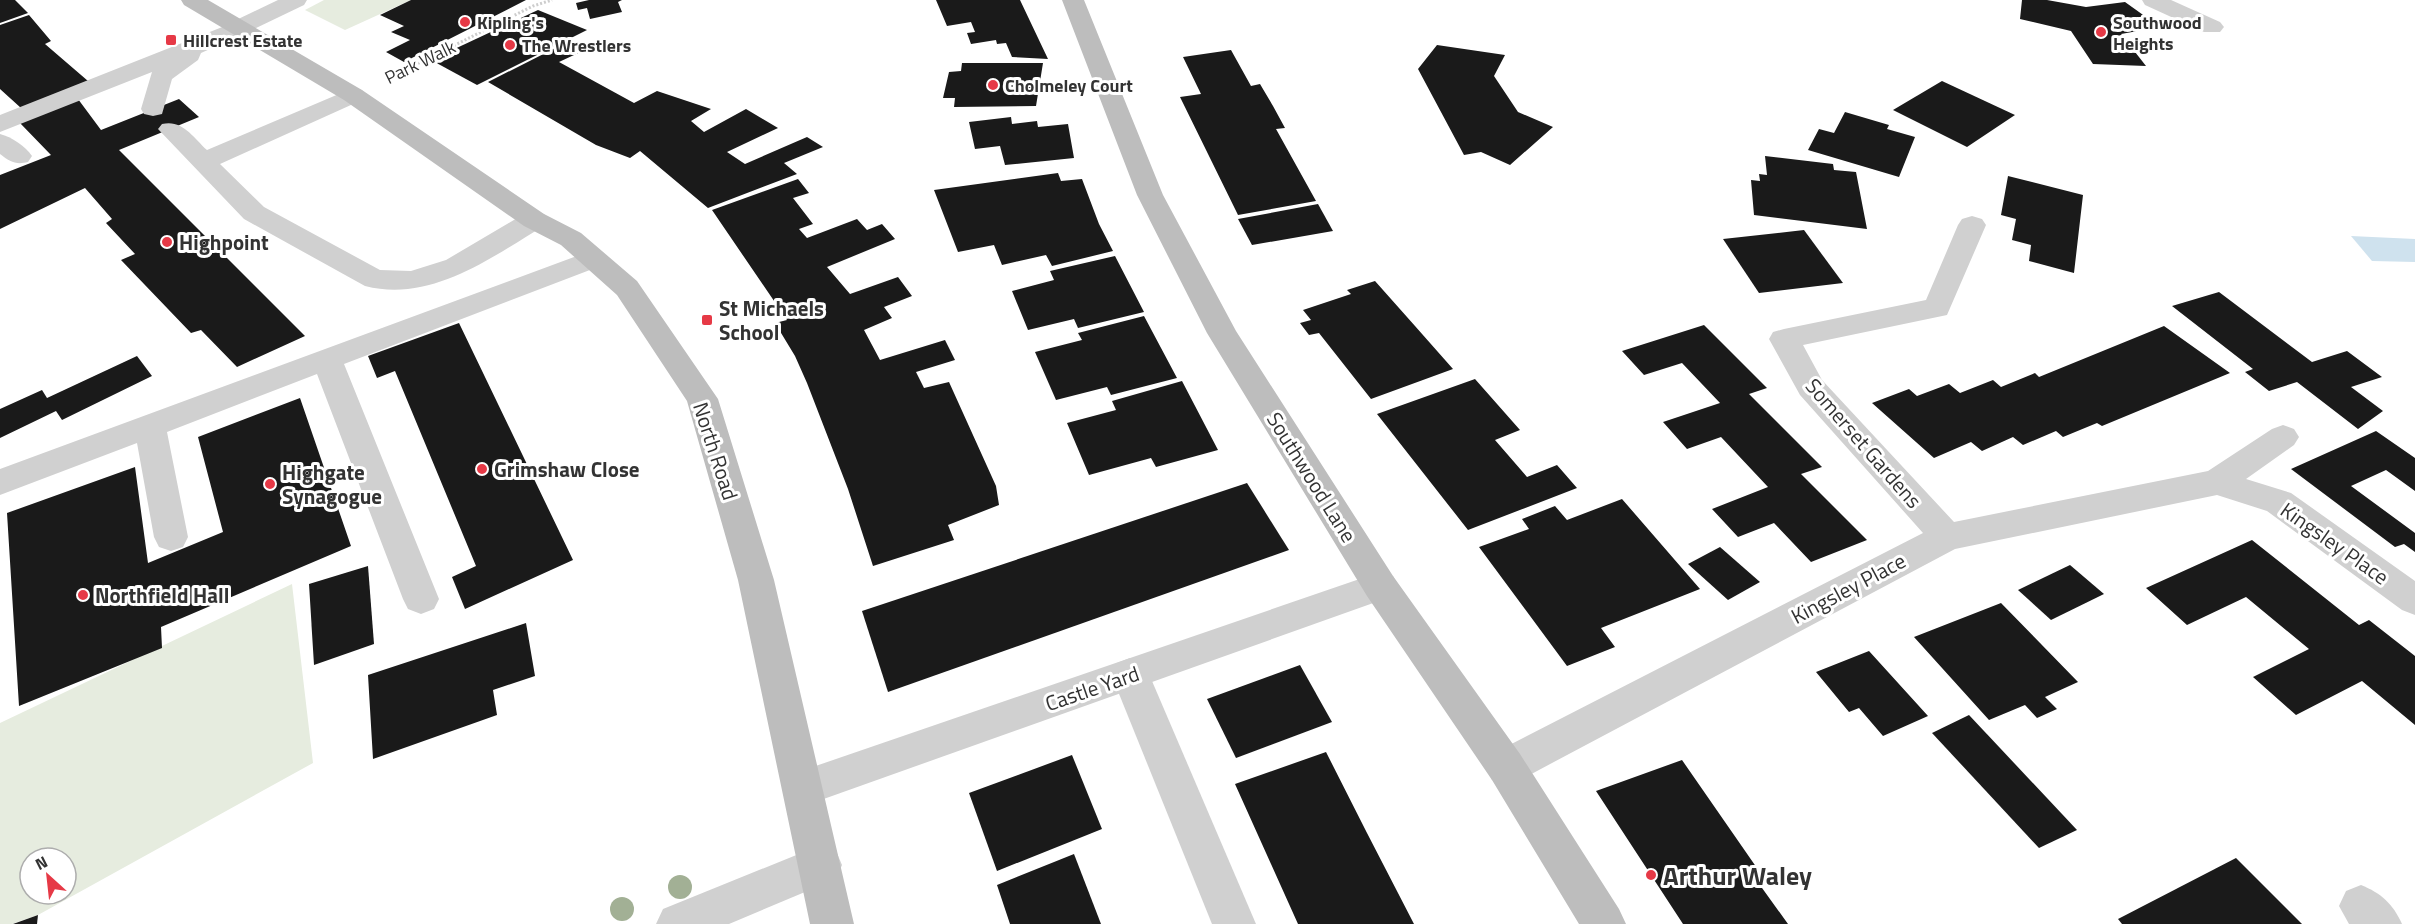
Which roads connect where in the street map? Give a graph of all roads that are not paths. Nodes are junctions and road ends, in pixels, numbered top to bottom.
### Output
1 (192, 0) edge
2 (296, 0) edge
3 (1073, 0) edge
4 (2153, 0) edge
5 (240, 27) junction
6 (2212, 27) dead end
7 (202, 45) junction
8 (353, 95) junction
9 (0, 124) edge
10 (202, 162) junction
11 (534, 220) junction
12 (1972, 225) dead end
13 (593, 259) junction
14 (327, 359) junction
15 (150, 426) junction
16 (2283, 437) dead end
17 (0, 482) edge
18 (2217, 482) junction
19 (171, 537) dead end
20 (1947, 537) junction
21 (1380, 586) junction
22 (421, 599) dead end
23 (2415, 600) edge
24 (1130, 674) junction
25 (1506, 767) junction
26 (804, 788) junction
27 (821, 865) junction
28 (678, 924) edge
29 (832, 924) edge
30 (1234, 924) edge
31 (1604, 924) edge

1 - 5 main road, North Road
2 - 5 street
3 - 21 main road, Southwood Lane
4 - 6 street
5 - 7 street
5 - 8 main road, North Road
7 - 9 street
7 - 10 street
8 - 10 street
8 - 11 main road, North Road
10 - 11 street
11 - 13 main road, North Road
12 - 20 street, Somerset Gardens
13 - 14 street
13 - 26 main road, North Road
14 - 15 street
14 - 22 street
15 - 17 street
15 - 19 street
16 - 18 street, Kingsley Place
18 - 20 street, Kingsley Place
18 - 23 street, Kingsley Place
20 - 25 street, Kingsley Place
21 - 24 street, Castle Yard
21 - 25 main road, Southwood Lane
24 - 26 street, Castle Yard
24 - 30 street
25 - 31 main road, Southwood Lane
26 - 27 main road, North Road
27 - 28 street
27 - 29 main road, North Road

